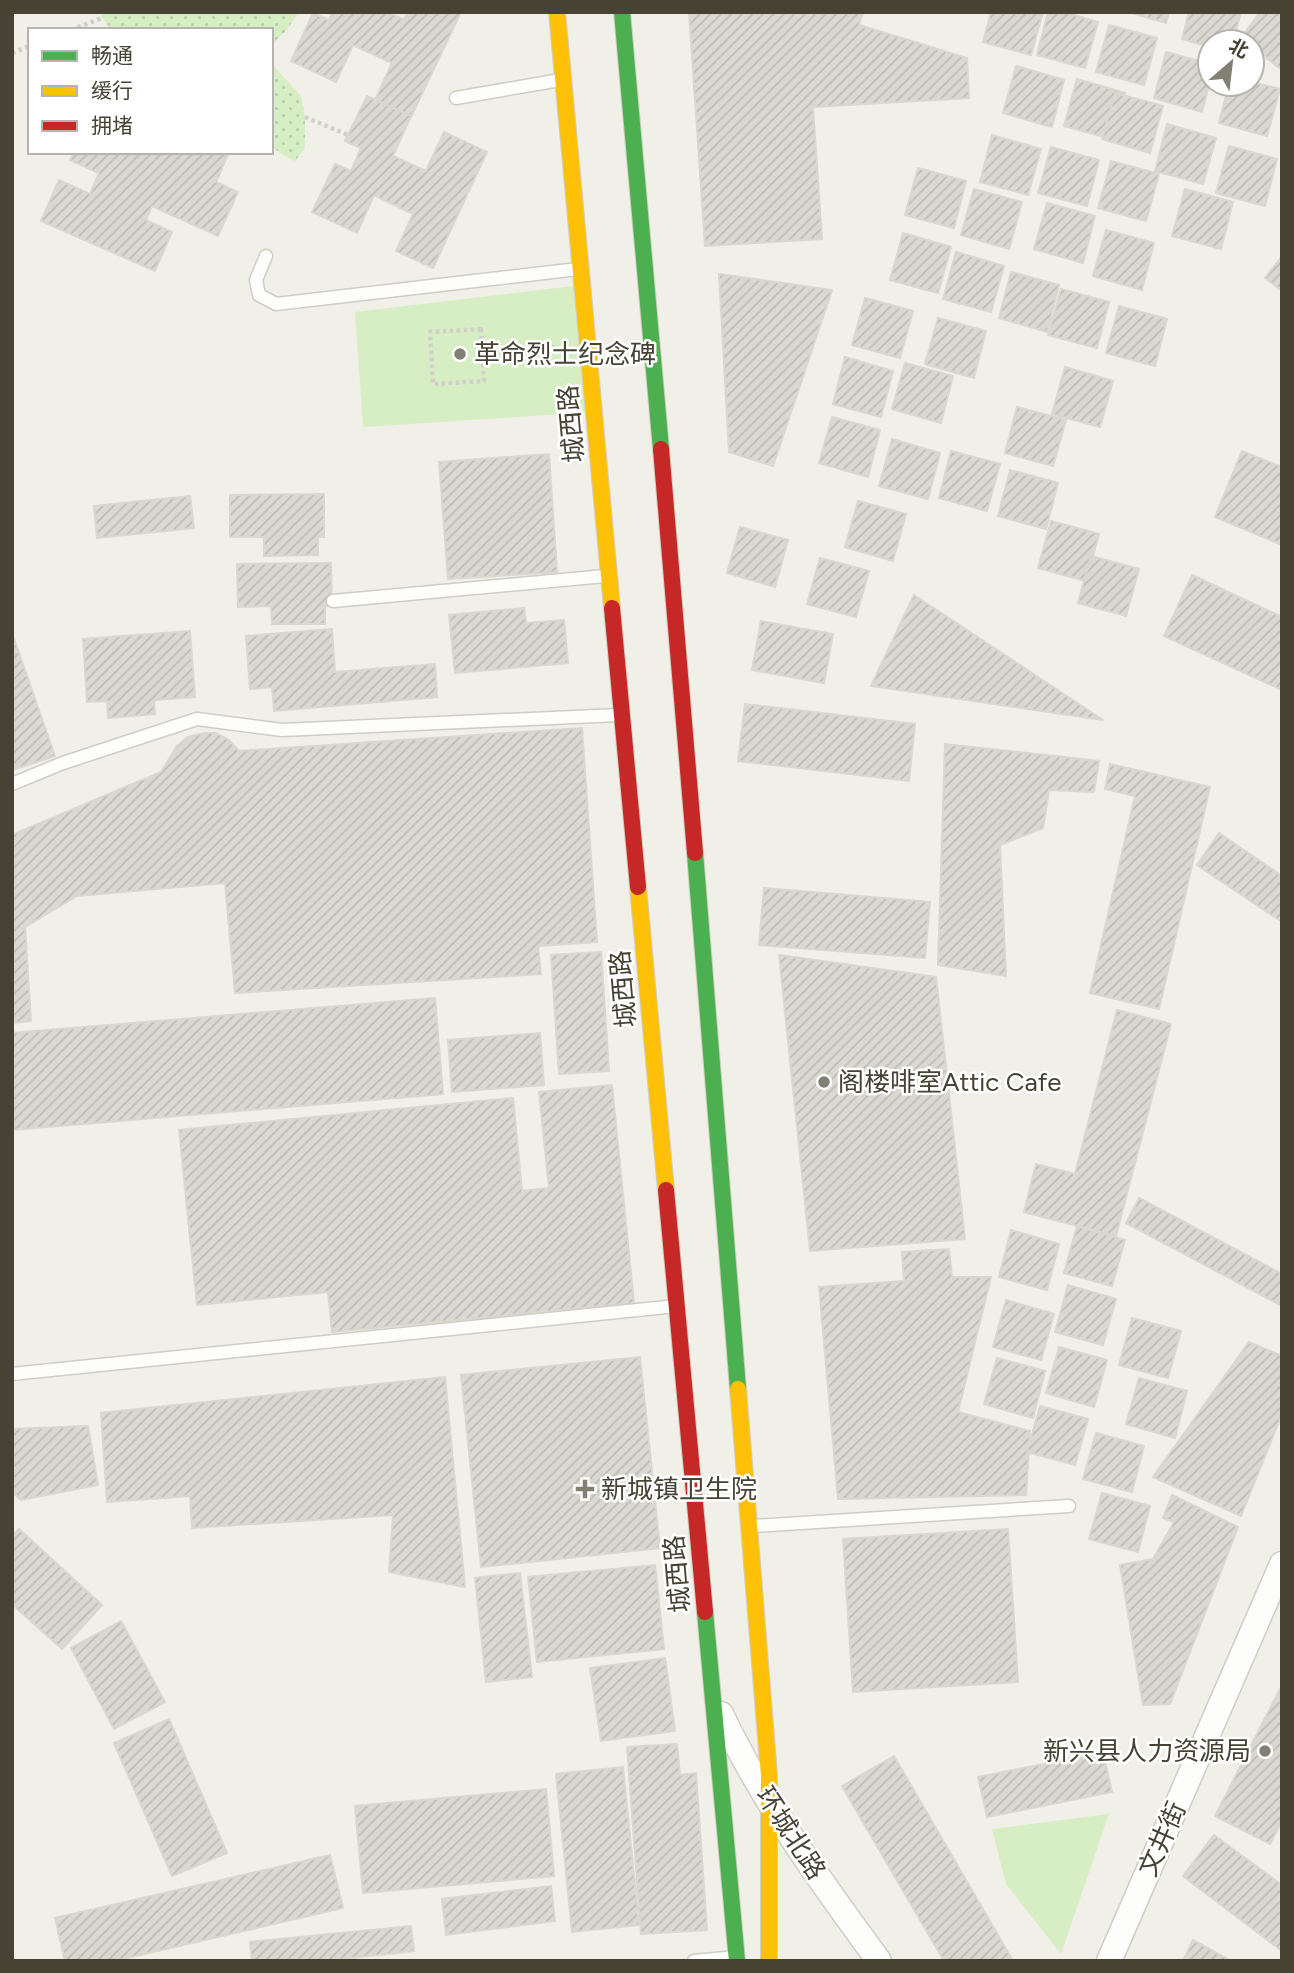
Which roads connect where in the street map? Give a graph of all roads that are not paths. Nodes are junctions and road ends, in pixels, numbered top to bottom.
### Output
1 (557, 12) edge
2 (622, 12) edge
3 (563, 79) junction
4 (456, 98) dead end
5 (266, 257) dead end
6 (581, 269) junction
7 (609, 575) junction
8 (333, 601) dead end
9 (622, 715) junction
10 (12, 784) edge
11 (676, 1306) junction
12 (12, 1374) edge
13 (1069, 1506) dead end
14 (749, 1526) junction
15 (1282, 1564) edge
16 (713, 1698) junction
17 (736, 1959) edge
18 (694, 1961) edge
19 (769, 1961) edge
20 (879, 1961) edge
21 (1109, 1961) edge

1 - 3 main road, 城西路
2 - 14 main road
3 - 4 lane
3 - 6 main road, 城西路
5 - 6 lane
6 - 7 main road, 城西路
7 - 8 lane
7 - 9 main road, 城西路
9 - 10 lane
9 - 11 main road, 城西路
11 - 12 lane
11 - 16 main road, 城西路
13 - 14 lane
14 - 19 main road
15 - 21 street, 文井街
16 - 17 main road, 城西路
16 - 20 street, 环城北路
17 - 18 lane

